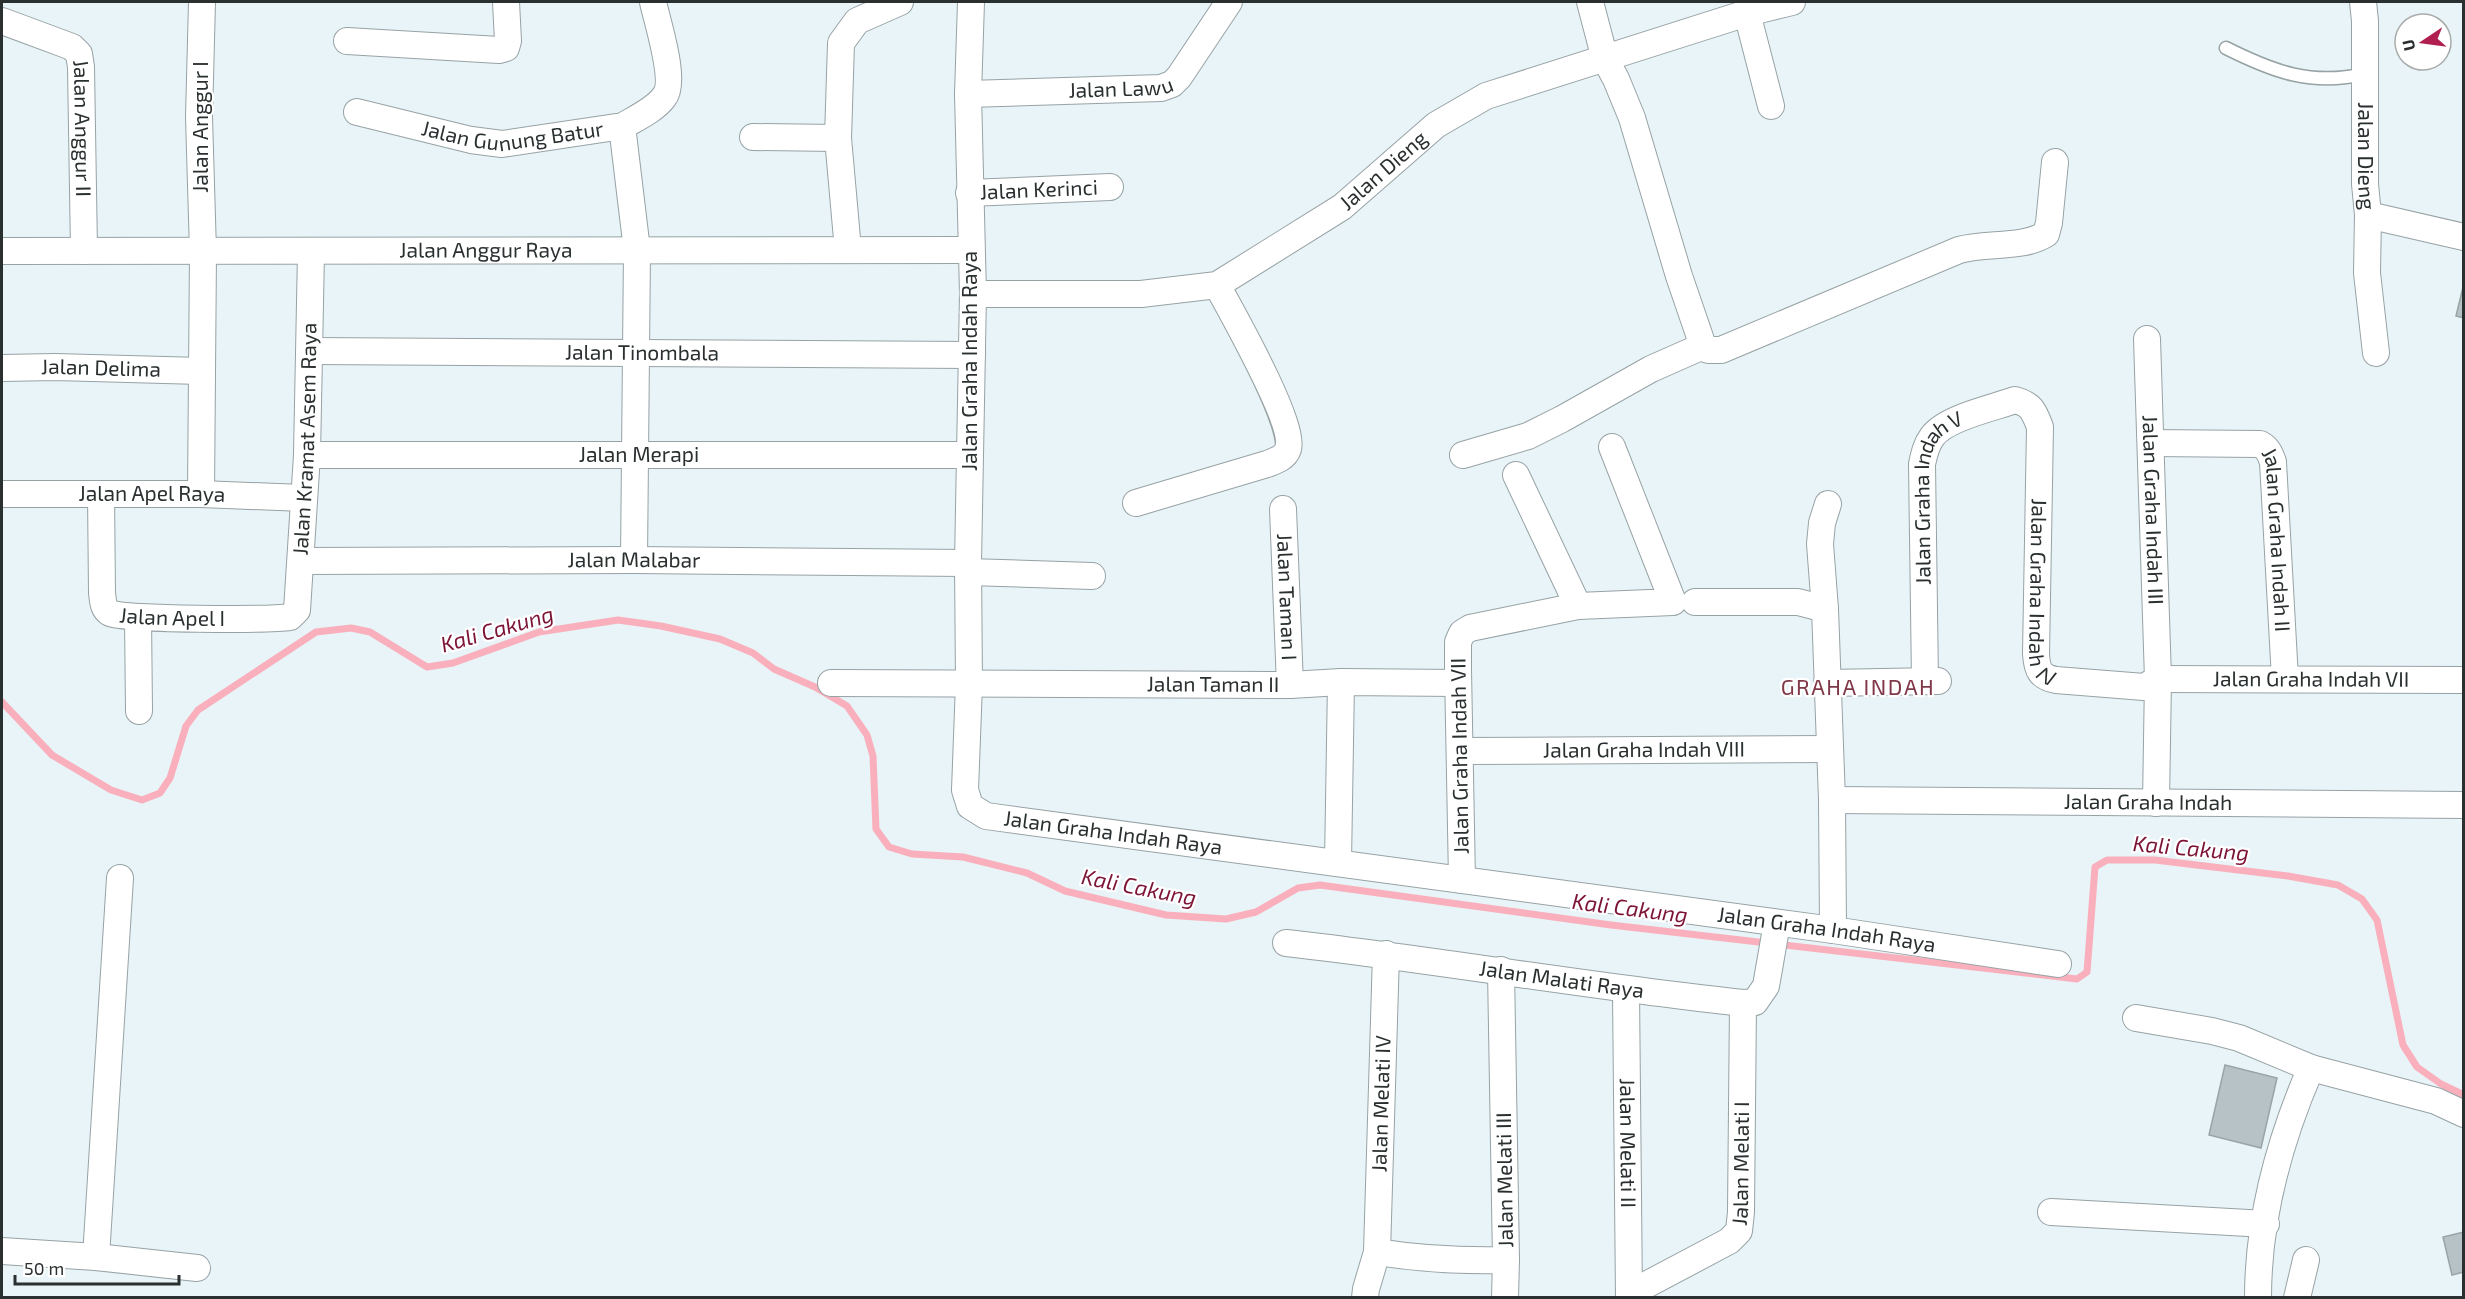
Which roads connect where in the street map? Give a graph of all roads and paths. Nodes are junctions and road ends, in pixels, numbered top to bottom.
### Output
1 (202, 2) edge
2 (506, 2) edge
3 (653, 2) edge
4 (900, 2) edge
5 (971, 2) edge
6 (1229, 2) edge
7 (1590, 2) edge
8 (1792, 2) edge
9 (2363, 2) edge
10 (1747, 13) junction
11 (2, 21) edge
12 (347, 41) dead end
13 (2226, 48) dead end
14 (1605, 59) junction
15 (2365, 74) junction
16 (968, 94) junction
17 (1771, 106) dead end
18 (357, 112) dead end
19 (618, 129) junction
20 (753, 137) dead end
21 (838, 138) junction
22 (2055, 162) dead end
23 (1110, 187) dead end
24 (969, 193) junction
25 (2368, 215) junction
26 (2463, 237) edge
27 (637, 250) junction
28 (848, 250) junction
29 (971, 250) junction
30 (2, 251) edge
31 (84, 251) junction
32 (203, 252) junction
33 (310, 252) junction
34 (1217, 285) junction
35 (973, 294) junction
36 (2147, 339) dead end
37 (1703, 346) junction
38 (310, 351) junction
39 (638, 352) junction
40 (2376, 353) dead end
41 (972, 355) junction
42 (2, 368) edge
43 (201, 370) junction
44 (2040, 427) joint
45 (2151, 443) junction
46 (1612, 447) dead end
47 (635, 454) junction
48 (307, 455) junction
49 (969, 455) junction
50 (1463, 455) dead end
51 (1516, 475) dead end
52 (101, 494) junction
53 (201, 494) junction
54 (2, 495) edge
55 (303, 498) junction
56 (1136, 503) dead end
57 (1828, 504) dead end
58 (1283, 509) dead end
59 (634, 560) junction
60 (301, 561) junction
61 (968, 568) junction
62 (1092, 576) dead end
63 (1684, 602) junction
64 (1578, 606) junction
65 (1825, 609) junction
66 (138, 617) junction
67 (285, 618) joint
68 (2286, 679) junction
69 (2158, 680) junction
70 (2463, 680) edge
71 (1341, 682) junction
72 (831, 683) dead end
73 (1458, 683) junction
74 (1827, 683) junction
75 (969, 684) junction
76 (1290, 685) junction
77 (139, 711) dead end
78 (1830, 749) junction
79 (1460, 751) junction
80 (1832, 800) junction
81 (2156, 803) junction
82 (2463, 805) edge
83 (1338, 863) junction
84 (120, 878) dead end
85 (1462, 880) junction
86 (1833, 930) junction
87 (1776, 932) junction
88 (1286, 943) dead end
89 (1386, 954) junction
90 (2058, 964) dead end
91 (1502, 970) junction
92 (1626, 991) junction
93 (1743, 1003) junction
94 (2136, 1018) dead end
95 (2311, 1068) junction
96 (2463, 1114) edge
97 (2051, 1212) dead end
98 (2266, 1224) junction
99 (2, 1251) edge
100 (1377, 1252) junction
101 (96, 1257) junction
102 (1506, 1260) junction
103 (2306, 1260) dead end
104 (197, 1268) dead end
105 (1629, 1296) edge
106 (1365, 1298) edge
107 (1505, 1298) edge
108 (2258, 1298) edge
109 (2297, 1298) edge

1 - 32 street, Jalan Anggur I
2 - 12 street
3 - 19 street
4 - 21 street
5 - 16 street, Jalan Graha Indah Raya
6 - 16 street, Jalan Lawu
7 - 14 street
8 - 10 street, Jalan Dieng
9 - 15 street, Jalan Dieng
10 - 14 street, Jalan Dieng
10 - 17 street
11 - 31 street, Jalan Anggur II
13 - 15 lane
14 - 34 street, Jalan Dieng
14 - 37 street
15 - 25 street, Jalan Dieng
16 - 24 street, Jalan Graha Indah Raya
18 - 19 street, Jalan Gunung Batur
19 - 27 street, Jalan Gunung Batur
20 - 21 street
21 - 28 street
22 - 37 street
23 - 24 street, Jalan Kerinci
24 - 29 street, Jalan Graha Indah Raya
25 - 26 street, Jalan Dieng
25 - 40 street
27 - 28 street, Jalan Anggur Raya
27 - 33 street, Jalan Anggur Raya
27 - 39 street, Jalan Gunung Batur
28 - 29 street, Jalan Anggur Raya
29 - 35 street, Jalan Graha Indah Raya
30 - 31 street, Jalan Anggur Raya
31 - 32 street, Jalan Anggur Raya
32 - 33 street, Jalan Anggur Raya
32 - 43 street, Jalan Anggur I
33 - 38 street, Jalan Kramat Asem Raya
34 - 35 street, Jalan Dieng
34 - 56 street
35 - 41 street, Jalan Graha Indah Raya
36 - 45 street, Jalan Graha Indah III
37 - 50 street
38 - 39 street, Jalan Tinombala
38 - 48 street, Jalan Kramat Asem Raya
39 - 41 street, Jalan Tinombala
39 - 47 street, Jalan Gunung Batur
41 - 49 street, Jalan Graha Indah Raya
42 - 43 street, Jalan Delima
43 - 53 street, Jalan Anggur I
44 - 69 street, Jalan Graha Indah IV
44 - 74 street, Jalan Graha Indah V
45 - 68 street, Jalan Graha Indah II
45 - 69 street, Jalan Graha Indah III
46 - 63 street
47 - 48 street, Jalan Merapi
47 - 49 street, Jalan Merapi
47 - 59 street, Jalan Gunung Batur
48 - 55 street, Jalan Kramat Asem Raya
49 - 61 street, Jalan Graha Indah Raya
51 - 64 street
52 - 53 street, Jalan Apel Raya
52 - 54 street, Jalan Apel Raya
52 - 66 street, Jalan Apel I
53 - 55 street, Jalan Apel Raya
55 - 60 street, Jalan Kramat Asem Raya
57 - 65 street
58 - 76 street, Jalan Taman I
59 - 60 street, Jalan Malabar
59 - 61 street, Jalan Malabar
60 - 67 street, Jalan Kramat Asem Raya
61 - 62 street, Jalan Malabar
61 - 75 street, Jalan Graha Indah Raya
63 - 64 street, Jalan Graha Indah VII
63 - 65 street, Jalan Graha Indah VII
64 - 73 street, Jalan Graha Indah VII
65 - 74 street
66 - 67 street, Jalan Apel I
66 - 77 street
68 - 69 street, Jalan Graha Indah VII
68 - 70 street, Jalan Graha Indah VII
69 - 81 street, Jalan Graha Indah III
71 - 73 street, Jalan Taman II
71 - 76 street, Jalan Taman II
71 - 83 street
72 - 75 street, Jalan Taman II
73 - 79 street, Jalan Graha Indah VII
74 - 78 street
75 - 76 street, Jalan Taman II
75 - 83 street, Jalan Graha Indah Raya
78 - 79 street, Jalan Graha Indah VIII
78 - 80 street
79 - 85 street, Jalan Graha Indah VII
80 - 81 street, Jalan Graha Indah
80 - 86 street
81 - 82 street, Jalan Graha Indah
83 - 85 street, Jalan Graha Indah Raya
84 - 101 street
85 - 87 street, Jalan Graha Indah Raya
86 - 87 street, Jalan Graha Indah Raya
86 - 90 street, Jalan Graha Indah Raya
87 - 93 street
88 - 89 street, Jalan Malati Raya
89 - 91 street, Jalan Malati Raya
89 - 100 street, Jalan Melati IV
91 - 92 street, Jalan Malati Raya
91 - 102 street, Jalan Melati III
92 - 93 street, Jalan Malati Raya
92 - 105 street, Jalan Melati II
93 - 105 street, Jalan Melati I
94 - 95 street
95 - 96 street
95 - 98 street
97 - 98 street
98 - 108 street
99 - 101 street
100 - 102 street, Jalan Melati III
100 - 106 street, Jalan Melati IV
101 - 104 street
102 - 107 street
103 - 109 street

